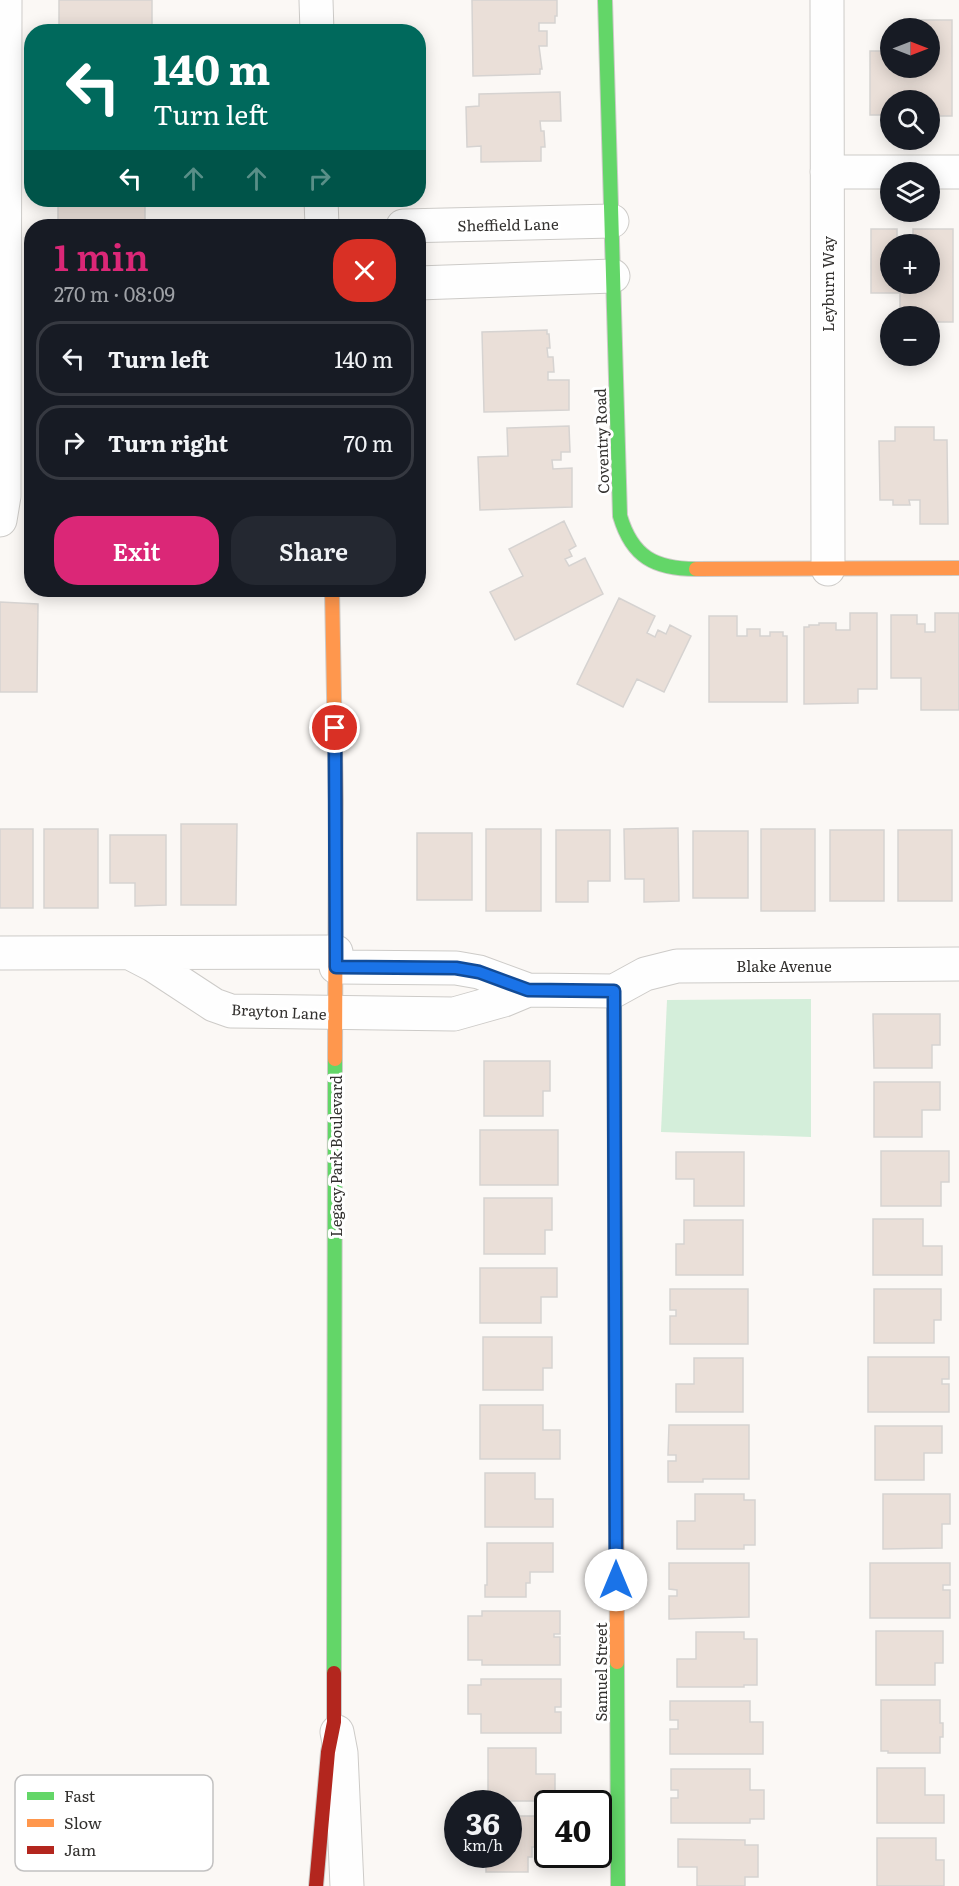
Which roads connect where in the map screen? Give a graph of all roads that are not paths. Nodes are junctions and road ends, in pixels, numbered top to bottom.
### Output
1 (5, 0) edge
2 (316, 0) edge
3 (605, 0) edge
4 (827, 0) edge
5 (317, 24) edge
6 (827, 172) junction
7 (959, 172) edge
8 (612, 221) junction
9 (426, 225) edge
10 (613, 276) junction
11 (426, 283) edge
12 (0, 520) edge
13 (828, 568) junction
14 (959, 568) edge
15 (332, 597) edge
16 (0, 953) edge
17 (130, 953) junction
18 (336, 960) junction
19 (959, 964) edge
20 (528, 990) junction
21 (614, 991) junction
22 (336, 1014) junction
23 (334, 1722) junction
24 (316, 1886) edge
25 (347, 1886) edge
26 (618, 1886) edge

1 - 12 street
2 - 5 street
3 - 8 street, Coventry Road
4 - 6 street, Leyburn Way
6 - 7 street
6 - 13 street, Leyburn Way
8 - 9 street, Sheffield Lane
8 - 10 street, Coventry Road
10 - 11 street
10 - 13 street, Coventry Road
13 - 14 street, Coventry Road
15 - 18 street, Legacy Park Boulevard
16 - 17 street, Brayton Lane
17 - 18 street, Brayton Lane
17 - 22 street, Brayton Lane
18 - 20 street, Brayton Lane
18 - 22 street, Legacy Park Boulevard
19 - 21 street, Blake Avenue
20 - 21 street
20 - 22 street, Brayton Lane
21 - 26 street, Samuel Street
22 - 23 street, Legacy Park Boulevard
23 - 24 street, Legacy Park Boulevard
23 - 25 street, Legacy Park Boulevard

